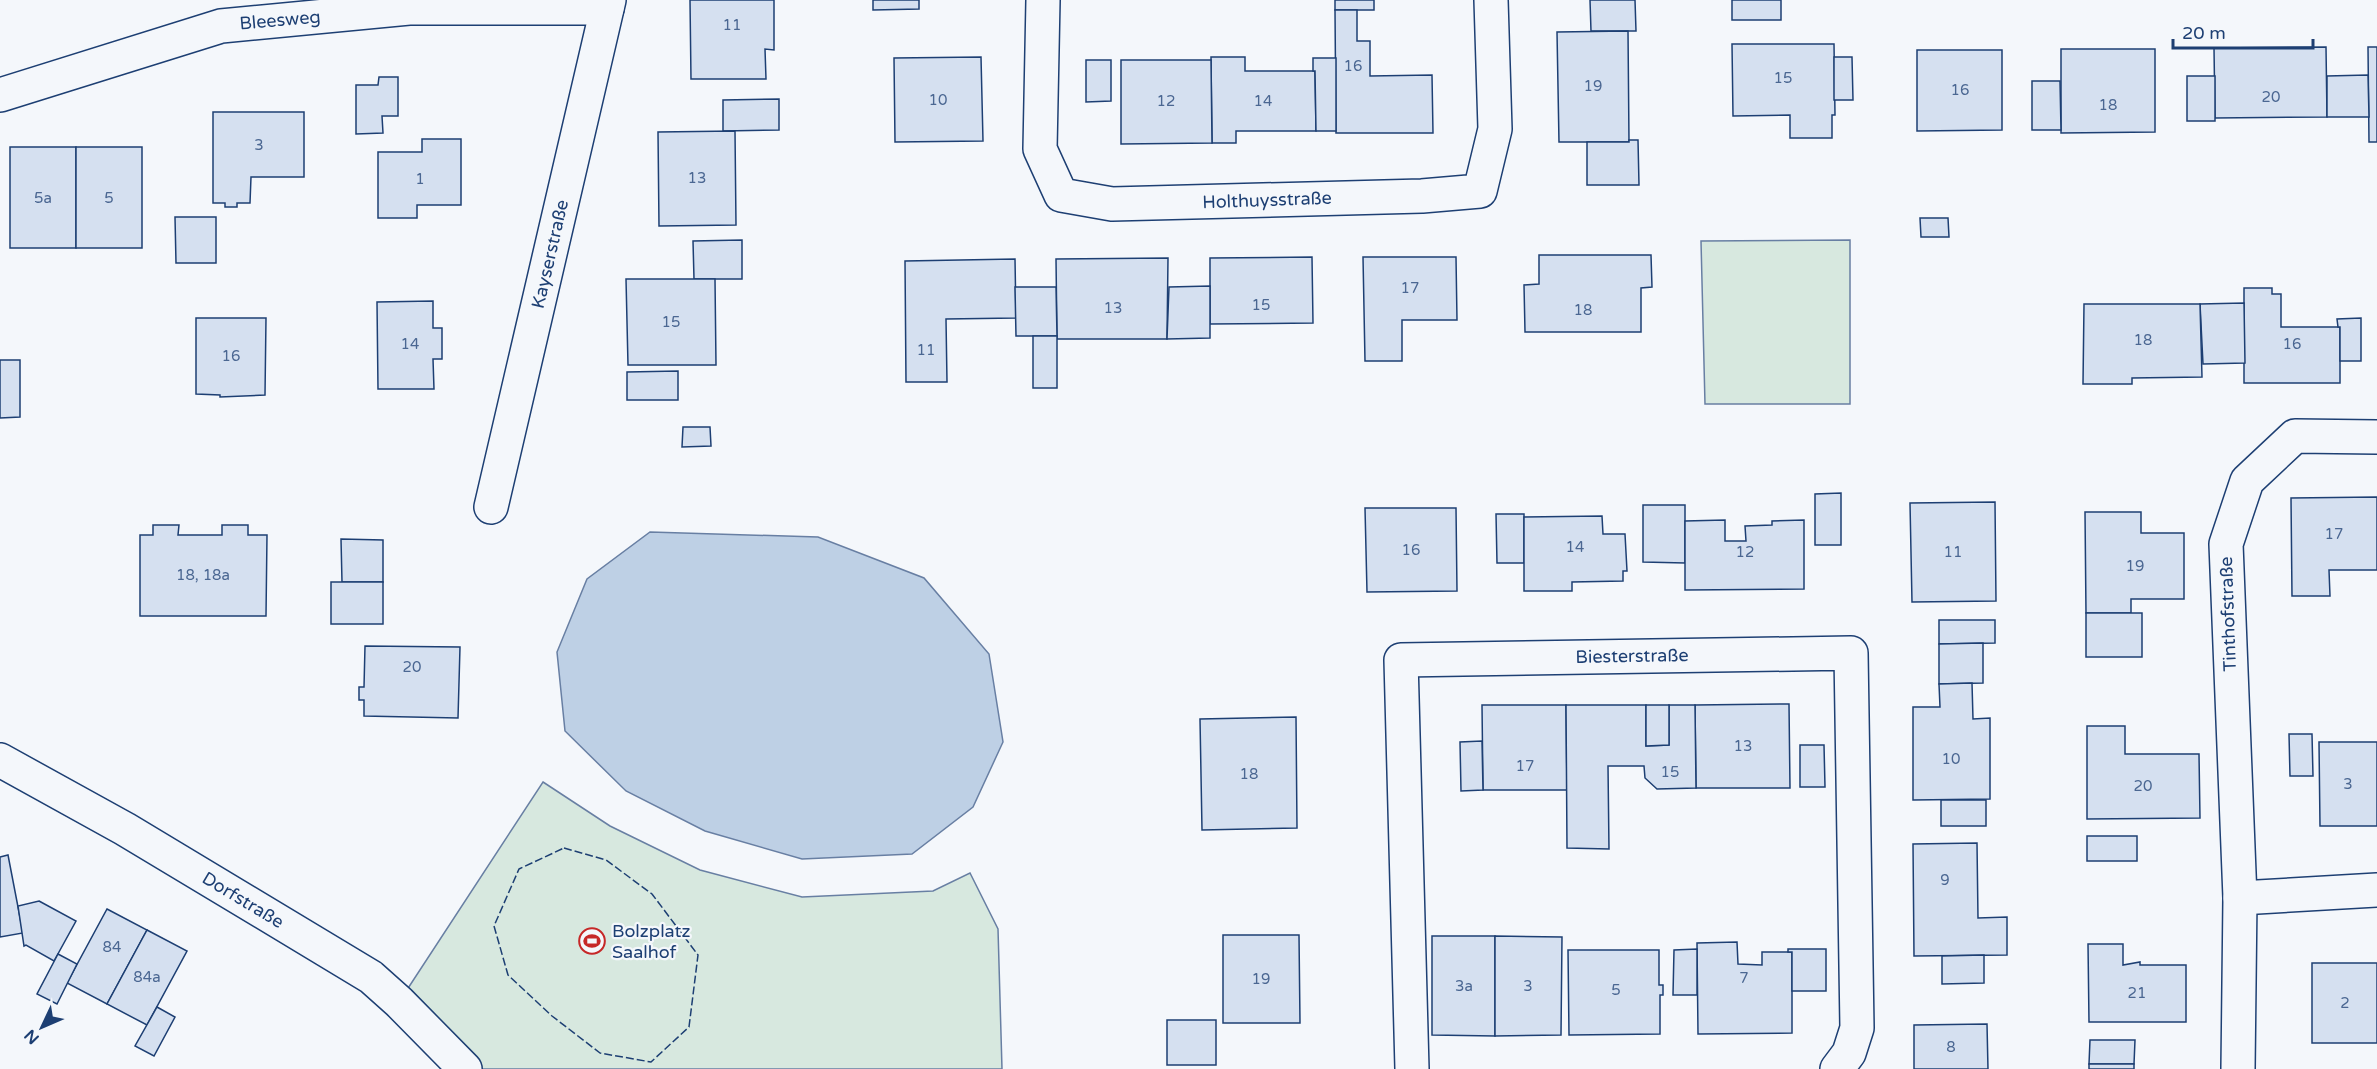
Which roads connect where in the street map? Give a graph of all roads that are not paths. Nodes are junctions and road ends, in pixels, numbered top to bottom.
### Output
1 (1043, 0) edge
2 (1491, 0) edge
3 (608, 4) edge
4 (0, 95) edge
5 (2377, 437) edge
6 (491, 507) dead end
7 (0, 760) edge
8 (2377, 890) edge
9 (2240, 898) junction
10 (465, 1069) edge
11 (1412, 1069) edge
12 (1837, 1069) edge
13 (2238, 1069) edge

1 - 2 street, Holthuysstraße
3 - 4 street, Bleesweg
3 - 6 street, Kayserstraße
5 - 9 street, Tinthofstraße
7 - 10 street, Dorfstraße
8 - 9 street
9 - 13 street, Tinthofstraße
11 - 12 street, Biesterstraße

